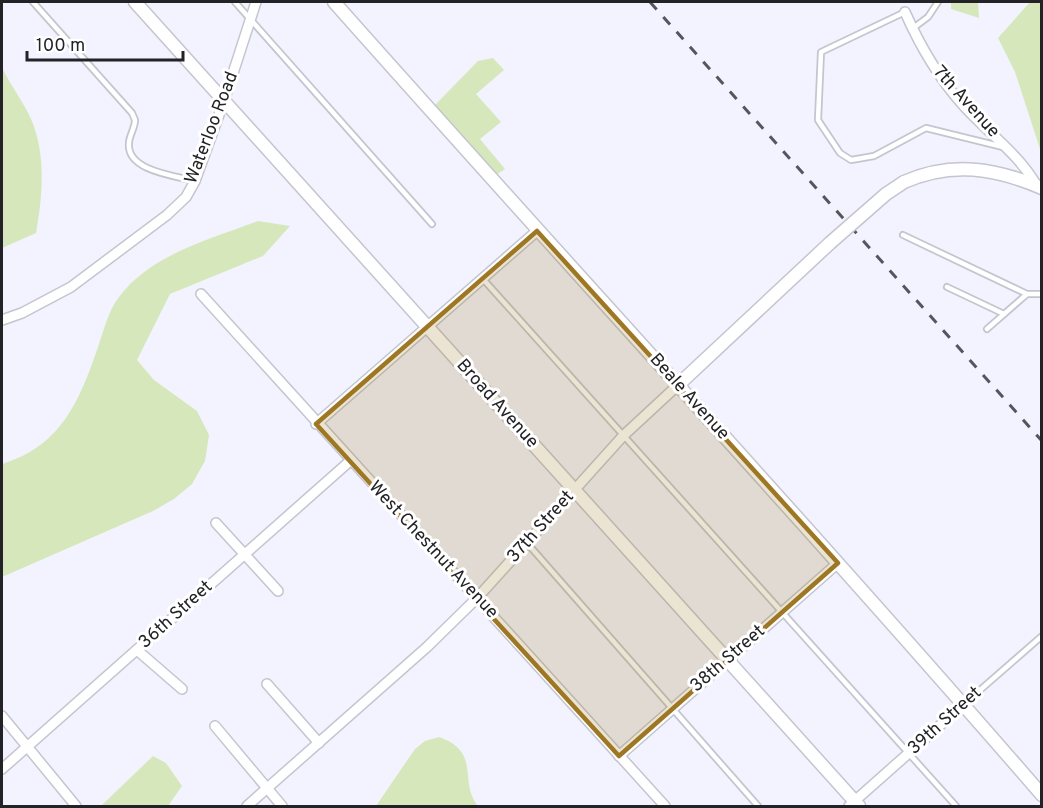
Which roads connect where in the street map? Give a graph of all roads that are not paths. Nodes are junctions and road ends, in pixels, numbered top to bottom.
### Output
1 (33, 2) edge
2 (135, 2) edge
3 (235, 2) edge
4 (256, 2) edge
5 (334, 2) edge
6 (938, 2) edge
7 (905, 12) joint
8 (252, 20) junction
9 (912, 29) junction
10 (224, 101) junction
11 (1009, 149) junction
12 (195, 182) junction
13 (1039, 187) edge
14 (432, 224) dead end
15 (537, 231) junction
16 (903, 235) dead end
17 (483, 279) junction
18 (947, 287) dead end
19 (201, 294) dead end
20 (1027, 294) junction
21 (1041, 294) edge
22 (1004, 314) junction
23 (2, 320) edge
24 (428, 326) junction
25 (987, 329) dead end
26 (678, 385) junction
27 (316, 424) junction
28 (623, 436) junction
29 (350, 461) junction
30 (574, 490) junction
31 (216, 524) dead end
32 (527, 543) junction
33 (244, 554) junction
34 (838, 563) junction
35 (278, 591) dead end
36 (478, 597) junction
37 (783, 612) junction
38 (1041, 636) edge
39 (136, 650) junction
40 (728, 660) junction
41 (267, 684) dead end
42 (182, 689) dead end
43 (963, 705) junction
44 (672, 709) junction
45 (2, 716) edge
46 (215, 726) dead end
47 (319, 743) junction
48 (28, 745) junction
49 (908, 754) junction
50 (619, 756) junction
51 (2, 770) edge
52 (267, 789) junction
53 (1041, 795) edge
54 (854, 805) edge
55 (76, 807) edge
56 (247, 807) edge
57 (282, 807) edge
58 (665, 807) edge
59 (758, 807) edge
60 (956, 807) edge

1 - 12 lane
2 - 10 street, Broad Avenue
3 - 8 lane
4 - 8 street, Waterloo Road
5 - 15 street, Beale Avenue
6 - 9 lane
7 - 9 street, 7th Avenue
7 - 11 lane
8 - 10 street, Waterloo Road
8 - 14 lane
9 - 11 street, 7th Avenue
10 - 12 street, Waterloo Road
10 - 24 street, Broad Avenue
11 - 13 street, 7th Avenue
12 - 23 street, Waterloo Road
13 - 26 street, 37th Street, bridge
15 - 17 street
15 - 26 street, Beale Avenue
16 - 20 lane
17 - 24 street
17 - 28 lane
18 - 22 lane
19 - 27 street, West Chestnut Avenue
20 - 21 lane
20 - 22 lane
22 - 25 lane
24 - 27 street
24 - 30 street, Broad Avenue
26 - 28 street, 37th Street
26 - 34 street, Beale Avenue
27 - 29 street, West Chestnut Avenue
28 - 30 street, 37th Street
28 - 37 lane
29 - 33 street, 36th Street
29 - 36 street, West Chestnut Avenue
30 - 32 street, 37th Street
30 - 40 street, Broad Avenue
31 - 33 street
32 - 36 street, 37th Street
32 - 44 lane
33 - 35 street
33 - 39 street, 36th Street
34 - 37 street, 38th Street
34 - 43 street, Beale Avenue
36 - 47 street, 37th Street
36 - 50 street, West Chestnut Avenue
37 - 40 street, 38th Street
37 - 49 lane
38 - 43 lane, 39th Street
39 - 42 street
39 - 48 street, 36th Street
40 - 44 street, 38th Street
40 - 54 street, Broad Avenue
41 - 47 street
43 - 49 street, 39th Street
43 - 53 street, Beale Avenue
44 - 50 street, 38th Street
44 - 59 lane
45 - 48 street
46 - 52 street
47 - 52 street, 37th Street
48 - 51 street, 36th Street
48 - 55 street
49 - 54 street, 39th Street
49 - 60 lane
50 - 58 street, West Chestnut Avenue
52 - 56 street, 37th Street
52 - 57 street

